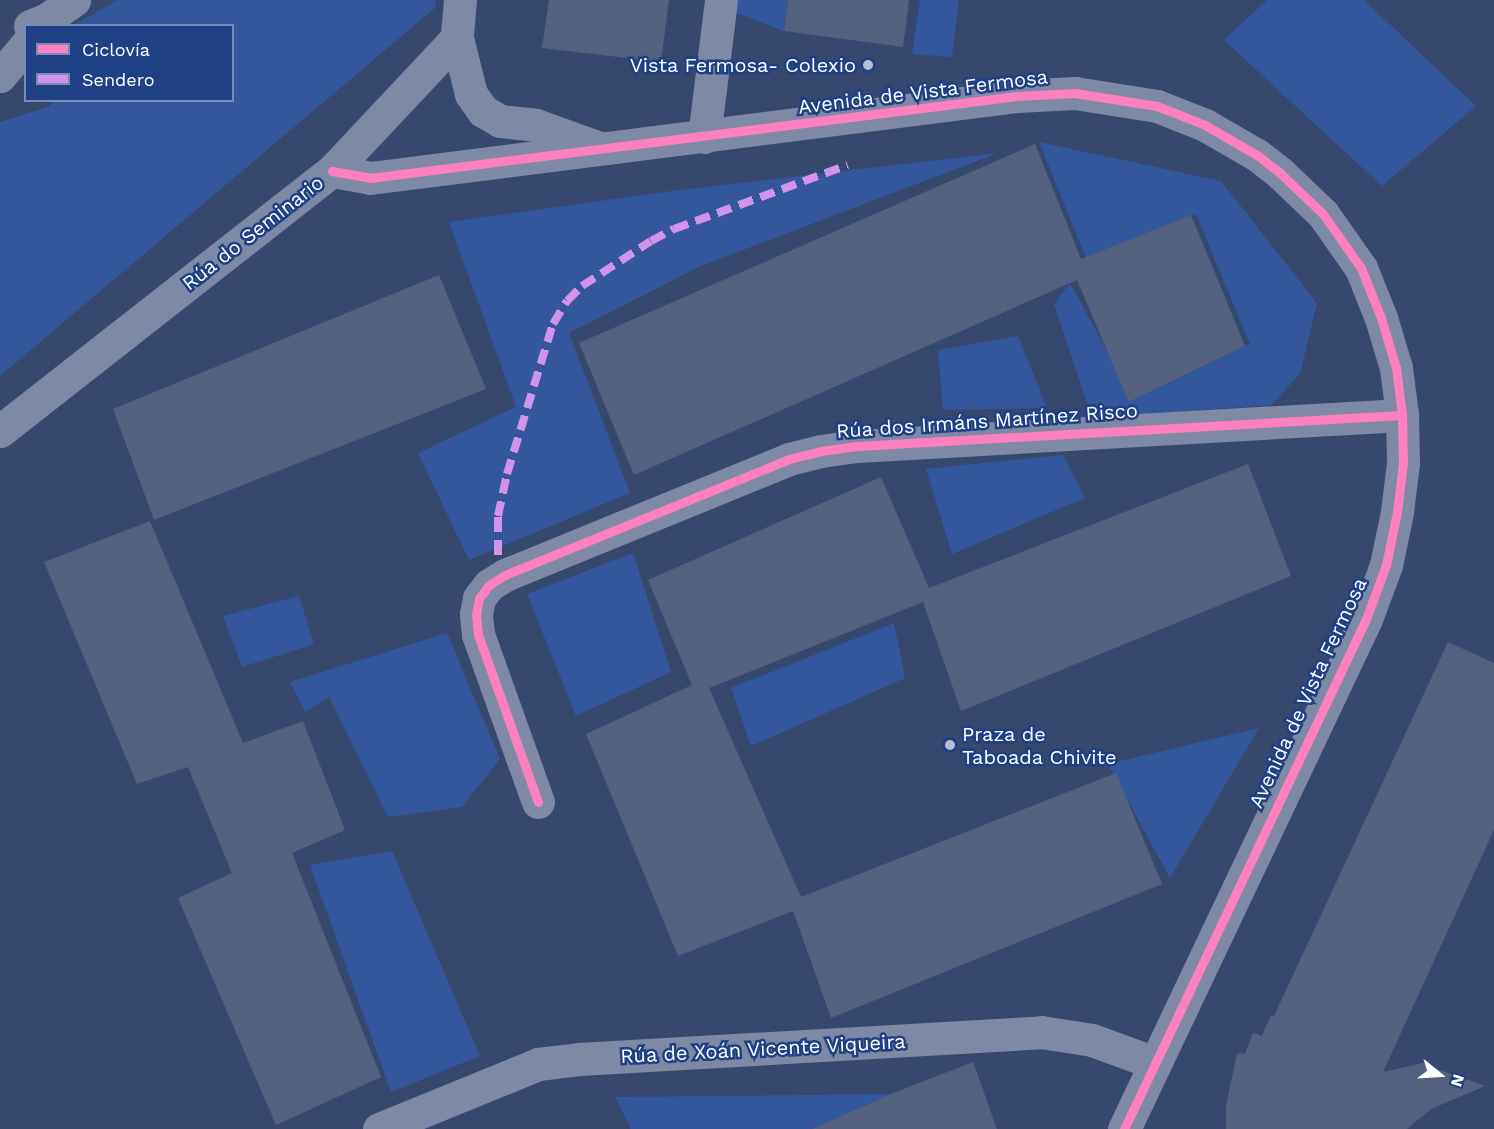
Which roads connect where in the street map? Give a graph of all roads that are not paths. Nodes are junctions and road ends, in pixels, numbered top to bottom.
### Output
1 (74, 0) edge
2 (460, 0) edge
3 (721, 0) edge
4 (36, 24) edge
5 (24, 28) edge
6 (0, 37) edge
7 (457, 38) junction
8 (24, 47) edge
9 (0, 76) edge
10 (704, 137) junction
11 (601, 149) junction
12 (332, 171) junction
13 (1402, 415) junction
14 (0, 431) edge
15 (538, 802) dead end
16 (1155, 1063) junction
17 (379, 1129) edge
18 (1124, 1129) edge

1 - 4 street
2 - 7 street
3 - 10 street
5 - 6 street
7 - 11 street, Avenida de Vista Fermosa
7 - 12 street, Rúa do Seminario
8 - 9 street
10 - 11 street, Avenida de Vista Fermosa
10 - 13 street, Avenida de Vista Fermosa
11 - 12 street, Avenida de Vista Fermosa
12 - 14 street, Rúa do Seminario
13 - 15 street, Rúa dos Irmáns Martínez Risco
13 - 16 street, Avenida de Vista Fermosa
16 - 17 street, Rúa de Xoán Vicente Viqueira
16 - 18 street, Avenida de Vista Fermosa

